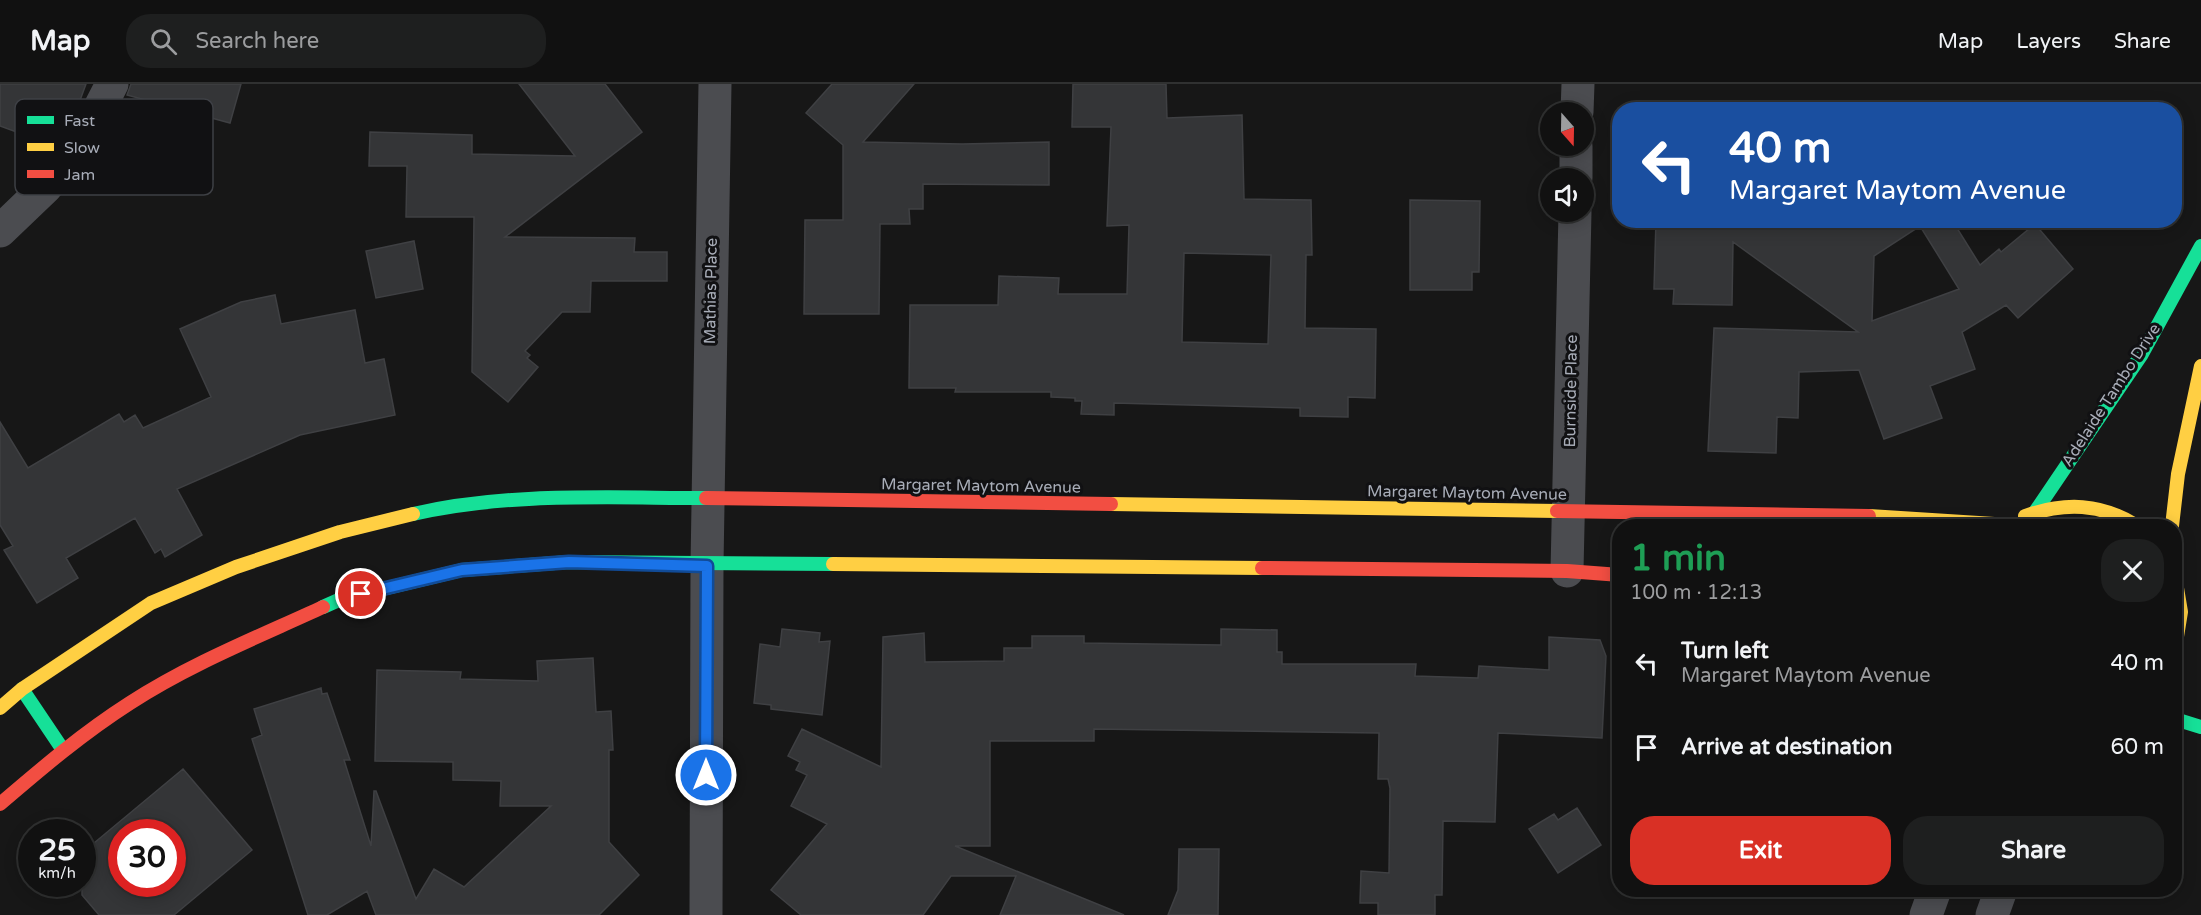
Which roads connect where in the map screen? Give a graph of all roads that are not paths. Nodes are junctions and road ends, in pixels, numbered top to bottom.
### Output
1 (112, 84) edge
2 (715, 84) edge
3 (1578, 84) edge
4 (104, 99) edge
5 (1577, 102) edge
6 (38, 195) edge
7 (1575, 222) edge
8 (0, 231) edge
9 (2201, 246) edge
10 (2201, 366) edge
11 (708, 498) junction
12 (1568, 511) junction
13 (2035, 512) junction
14 (1934, 519) edge
15 (2022, 519) edge
16 (2126, 519) edge
17 (2173, 519) edge
18 (707, 566) junction
19 (1567, 571) junction
20 (1612, 574) edge
21 (2182, 582) edge
22 (2193, 592) dead end
23 (22, 689) junction
24 (0, 708) edge
25 (2182, 721) edge
26 (2201, 727) edge
27 (63, 750) junction
28 (0, 804) edge
29 (1932, 897) edge
30 (1998, 897) edge
31 (706, 915) edge
32 (1926, 915) edge
33 (1992, 915) edge

1 - 4 street
2 - 11 street, Mathias Place
3 - 5 street
6 - 8 street
7 - 12 street, Burnside Place
9 - 13 street, Adelaide Tambo Drive
10 - 17 street
11 - 12 street, Margaret Maytom Avenue
11 - 18 street, Mathias Place
11 - 23 street, Margaret Maytom Avenue
12 - 14 street, Margaret Maytom Avenue
12 - 19 street, Burnside Place
13 - 15 street
13 - 16 street
18 - 19 street
18 - 27 street
18 - 31 street, Mathias Place
19 - 20 street
21 - 22 street
23 - 24 street, Margaret Maytom Avenue
23 - 27 street
25 - 26 street
27 - 28 street
29 - 32 street
30 - 33 street

